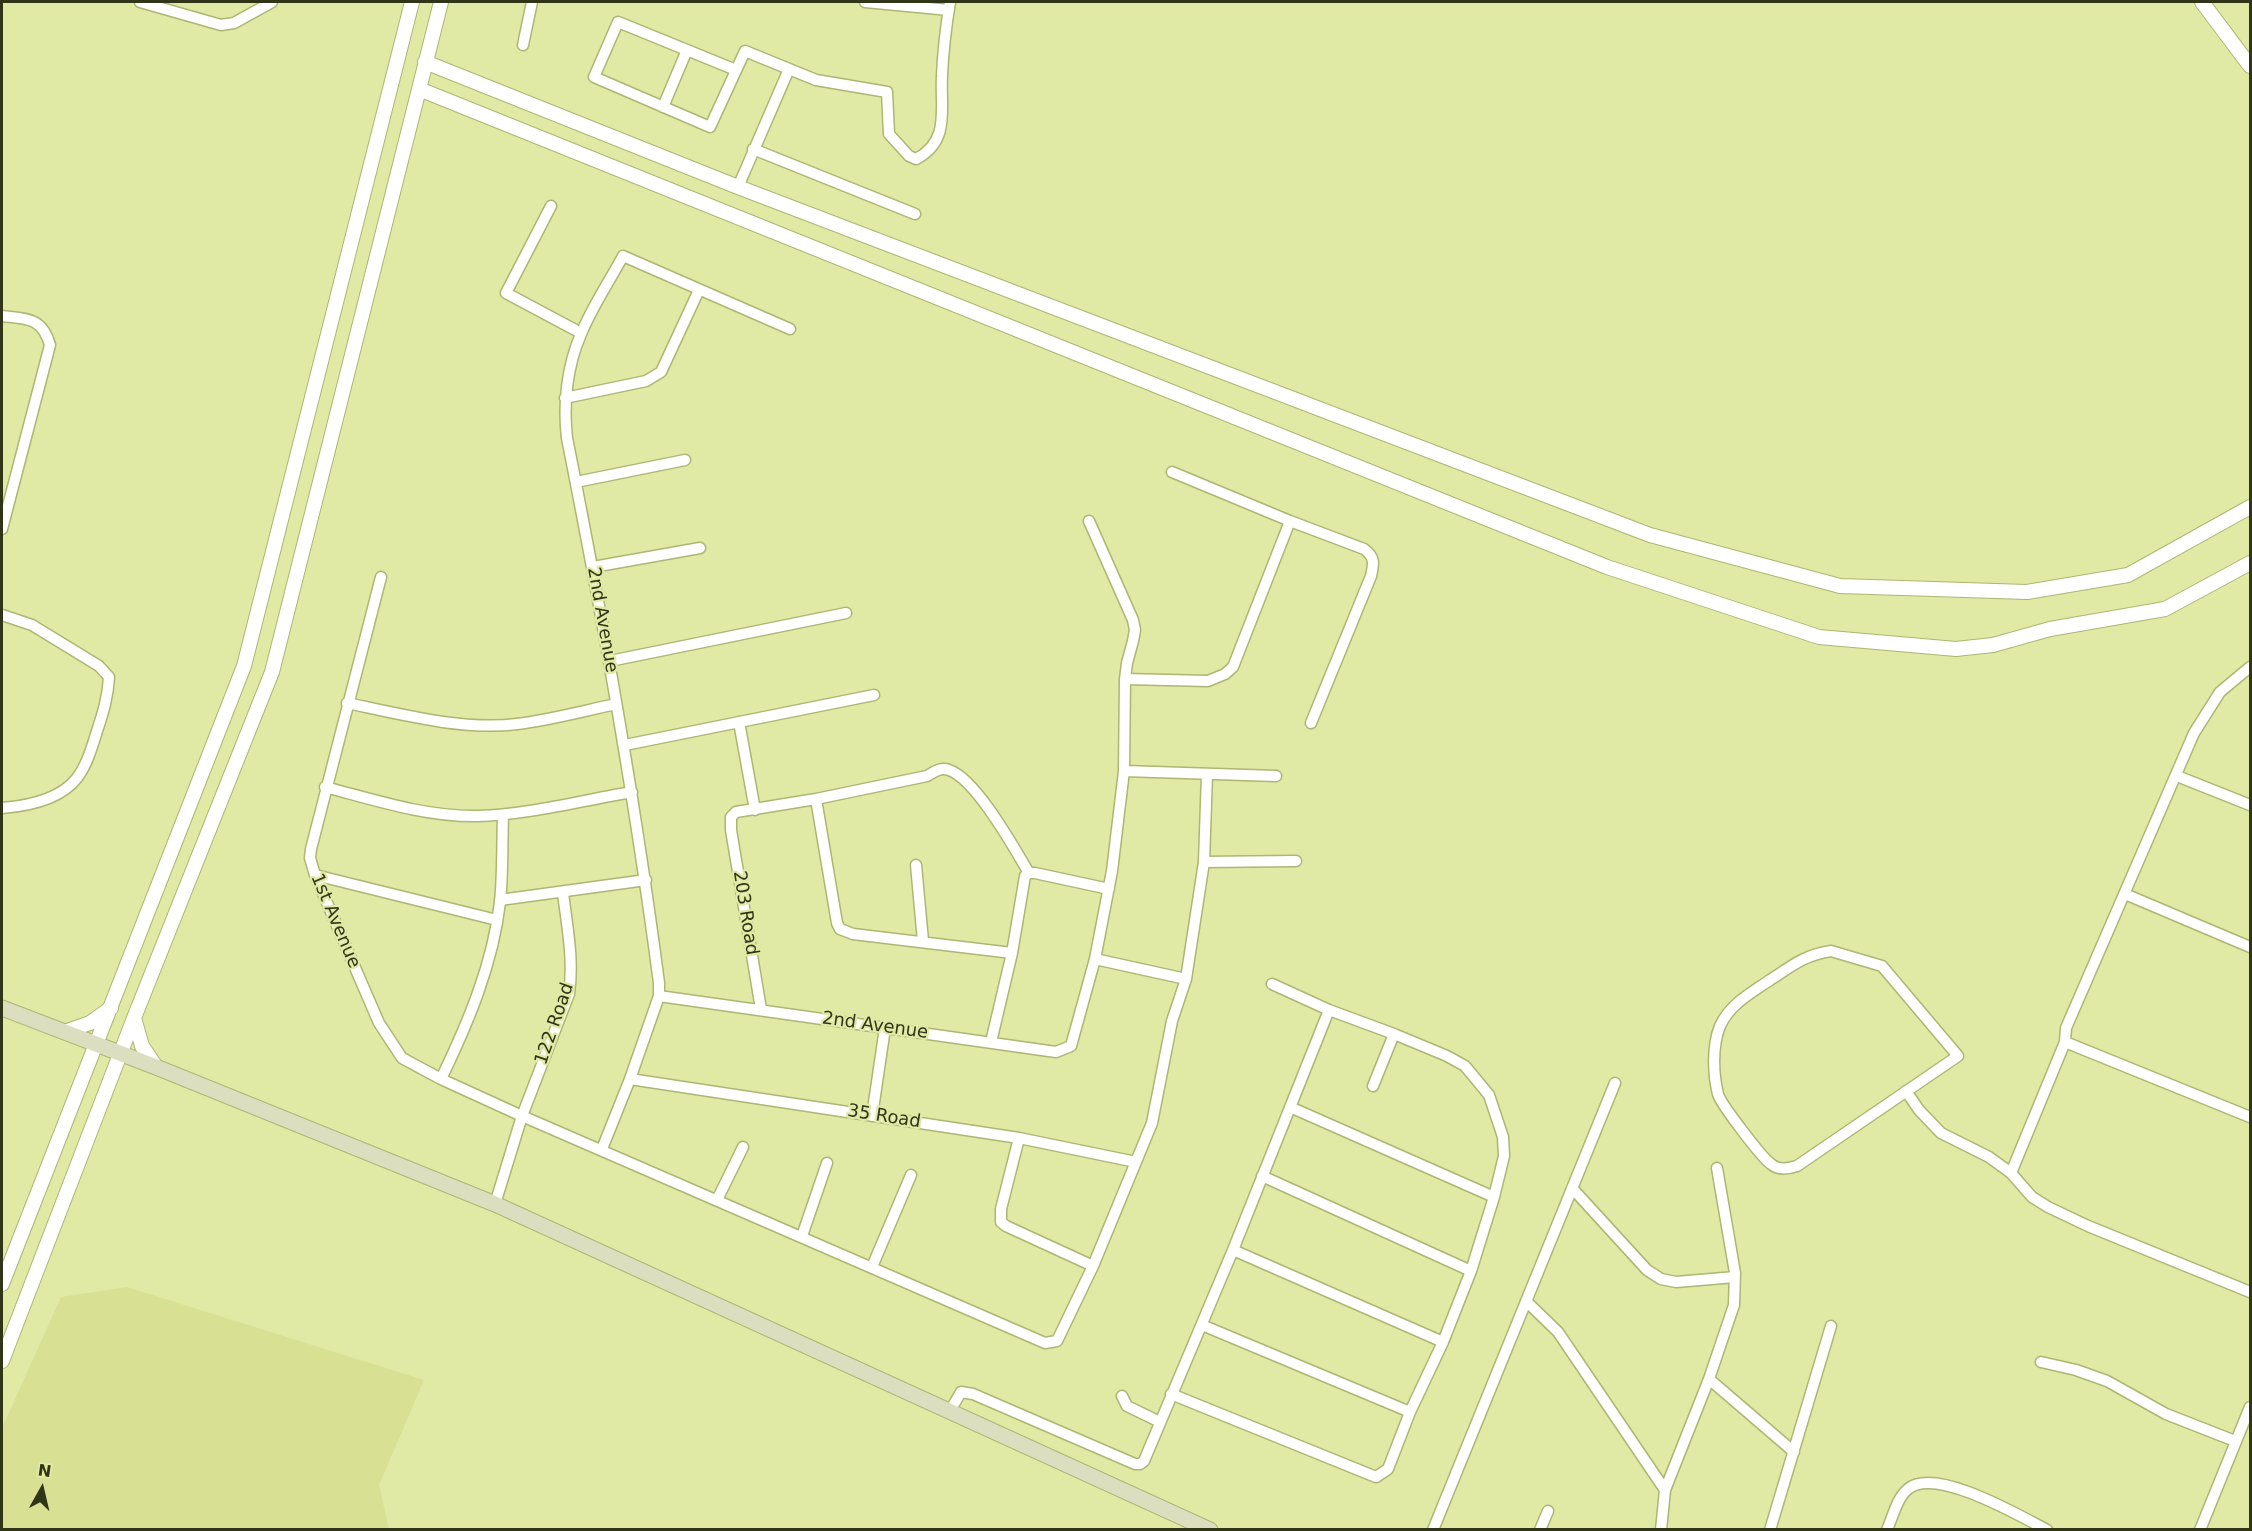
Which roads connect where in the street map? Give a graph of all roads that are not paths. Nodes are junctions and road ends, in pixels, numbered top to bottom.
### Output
1 (140, 2) edge
2 (272, 2) edge
3 (412, 2) edge
4 (441, 2) edge
5 (532, 2) edge
6 (865, 2) edge
7 (2202, 2) edge
8 (949, 6) edge
9 (524, 45) dead end
10 (687, 50) junction
11 (425, 62) junction
12 (2250, 66) edge
13 (789, 69) junction
14 (736, 70) junction
15 (419, 89) junction
16 (663, 107) junction
17 (753, 149) junction
18 (738, 187) junction
19 (551, 206) dead end
20 (915, 214) dead end
21 (699, 290) junction
22 (2, 316) edge
23 (790, 329) dead end
24 (581, 333) junction
25 (565, 398) junction
26 (685, 460) dead end
27 (1172, 472) dead end
28 (576, 482) junction
29 (2250, 507) edge
30 (1089, 520) dead end
31 (1290, 521) junction
32 (2, 529) edge
33 (700, 548) dead end
34 (2250, 563) edge
35 (593, 567) junction
36 (381, 577) dead end
37 (846, 613) dead end
38 (2, 615) edge
39 (610, 660) junction
40 (2250, 667) edge
41 (1125, 679) junction
42 (874, 694) dead end
43 (347, 704) junction
44 (616, 704) junction
45 (740, 722) junction
46 (1311, 723) dead end
47 (625, 745) junction
48 (1124, 771) junction
49 (1207, 774) junction
50 (1276, 776) dead end
51 (2176, 776) junction
52 (325, 788) junction
53 (632, 792) junction
54 (816, 800) junction
55 (2250, 805) edge
56 (2, 808) edge
57 (756, 810) junction
58 (502, 815) junction
59 (1296, 861) dead end
60 (1204, 862) junction
61 (916, 865) dead end
62 (1029, 873) junction
63 (315, 875) junction
64 (646, 880) junction
65 (1109, 889) junction
66 (563, 893) junction
67 (2125, 894) junction
68 (500, 900) junction
69 (497, 920) junction
70 (923, 941) junction
71 (2250, 947) edge
72 (1012, 953) junction
73 (1095, 959) junction
74 (1186, 979) junction
75 (1272, 984) dead end
76 (658, 996) junction
77 (2, 1008) edge
78 (111, 1008) junction
79 (761, 1009) junction
80 (1329, 1010) junction
81 (134, 1018) junction
82 (885, 1028) junction
83 (64, 1032) junction
84 (1394, 1034) junction
85 (991, 1042) junction
86 (2065, 1042) junction
87 (96, 1045) junction
88 (121, 1054) junction
89 (156, 1067) junction
90 (441, 1079) junction
91 (630, 1079) junction
92 (1615, 1083) dead end
93 (1374, 1086) dead end
94 (1906, 1091) junction
95 (1290, 1107) junction
96 (522, 1116) junction
97 (872, 1116) junction
98 (2250, 1117) edge
99 (1019, 1138) junction
100 (743, 1148) dead end
101 (602, 1149) junction
102 (826, 1162) dead end
103 (1136, 1162) junction
104 (1717, 1168) dead end
105 (2011, 1173) junction
106 (911, 1175) dead end
107 (1262, 1176) junction
108 (1572, 1188) junction
109 (1494, 1197) junction
110 (717, 1200) junction
111 (495, 1204) junction
112 (802, 1236) junction
113 (1233, 1250) junction
114 (1093, 1266) junction
115 (872, 1267) junction
116 (1471, 1271) junction
117 (1735, 1277) junction
118 (2, 1284) edge
119 (2250, 1292) edge
120 (1526, 1301) junction
121 (1202, 1325) junction
122 (1831, 1326) dead end
123 (1443, 1342) junction
124 (2, 1361) edge
125 (2041, 1362) dead end
126 (1709, 1379) junction
127 (1171, 1394) junction
128 (1122, 1396) dead end
129 (2250, 1407) edge
130 (950, 1411) junction
131 (1410, 1412) junction
132 (1160, 1422) junction
133 (2235, 1441) junction
134 (1794, 1452) junction
135 (1665, 1490) junction
136 (1548, 1510) dead end
137 (1210, 1530) edge
138 (1433, 1530) edge
139 (1540, 1530) edge
140 (1661, 1530) edge
141 (1770, 1530) edge
142 (1887, 1530) edge
143 (2047, 1530) edge
144 (2200, 1530) edge

1 - 2 street
3 - 78 street
4 - 11 street
5 - 9 street
6 - 8 street
7 - 12 street
8 - 13 street
10 - 14 street
10 - 16 street
10 - 16 street
11 - 15 street
11 - 18 street
13 - 14 street
13 - 17 street
14 - 16 street
15 - 34 street
15 - 81 street
17 - 18 street
17 - 20 street
18 - 29 street
19 - 24 street
21 - 23 street
21 - 24 street, 2nd Avenue
21 - 25 street
22 - 32 street
24 - 25 street, 2nd Avenue
25 - 28 street, 2nd Avenue
26 - 28 street
27 - 31 street
28 - 35 street, 2nd Avenue
30 - 41 street
31 - 41 street
31 - 46 street
33 - 35 street
35 - 39 street, 2nd Avenue
36 - 43 street, 1st Avenue
37 - 39 street
38 - 56 street
39 - 44 street, 2nd Avenue
40 - 51 street
41 - 48 street
42 - 45 street
43 - 44 street
43 - 52 street, 1st Avenue
44 - 47 street, 2nd Avenue
45 - 47 street
45 - 57 street
47 - 53 street, 2nd Avenue
48 - 49 street
48 - 65 street
49 - 50 street
49 - 60 street
51 - 55 street
51 - 67 street
52 - 58 street
52 - 63 street, 1st Avenue
53 - 58 street
53 - 64 street, 2nd Avenue
54 - 57 street
54 - 62 street
54 - 70 street
57 - 79 street, 203 Road
58 - 68 street
59 - 60 street
60 - 74 street
61 - 70 street
62 - 65 street
62 - 72 street
63 - 69 street
63 - 90 street, 1st Avenue
64 - 66 street
64 - 76 street, 2nd Avenue
65 - 73 street
66 - 68 street
66 - 96 street, 122 Road
67 - 71 street
67 - 86 street
68 - 69 street
69 - 90 street
70 - 72 street
72 - 85 street
73 - 74 street
73 - 85 street, 2nd Avenue
74 - 103 street
75 - 80 street
76 - 79 street, 2nd Avenue
76 - 91 street, 2nd Avenue
77 - 83 main road
78 - 83 street
78 - 87 street
79 - 82 street, 2nd Avenue
80 - 84 street
80 - 95 street
81 - 88 street
81 - 89 street
82 - 85 street, 2nd Avenue
82 - 97 street
83 - 87 main road
84 - 93 street
84 - 109 street
86 - 98 street
86 - 105 street
87 - 88 main road
87 - 118 street
88 - 89 main road
88 - 124 street
89 - 111 main road
90 - 96 street, 1st Avenue
91 - 97 street, 35 Road
91 - 101 street, 2nd Avenue
92 - 108 street
94 - 94 street
94 - 105 street
95 - 107 street
95 - 109 street
96 - 101 street, 1st Avenue
96 - 111 street, 122 Road
97 - 99 street, 35 Road
99 - 103 street, 35 Road
99 - 114 street
100 - 110 street
101 - 110 street, 1st Avenue
102 - 112 street
103 - 114 street
104 - 117 street
105 - 119 street
106 - 115 street
107 - 113 street
107 - 116 street
108 - 117 street
108 - 120 street
109 - 116 street
110 - 112 street, 1st Avenue
111 - 130 main road
112 - 115 street, 1st Avenue
113 - 121 street
113 - 123 street
114 - 115 street, 1st Avenue
116 - 123 street
117 - 126 street
120 - 135 street
120 - 138 street
121 - 127 street
121 - 131 street
122 - 134 street
123 - 131 street
125 - 133 street
126 - 134 street
126 - 135 street
127 - 131 street
127 - 132 street
128 - 132 street
129 - 133 street
130 - 132 street
130 - 137 main road
133 - 144 street
134 - 141 street
135 - 140 street
136 - 139 street
142 - 143 street

